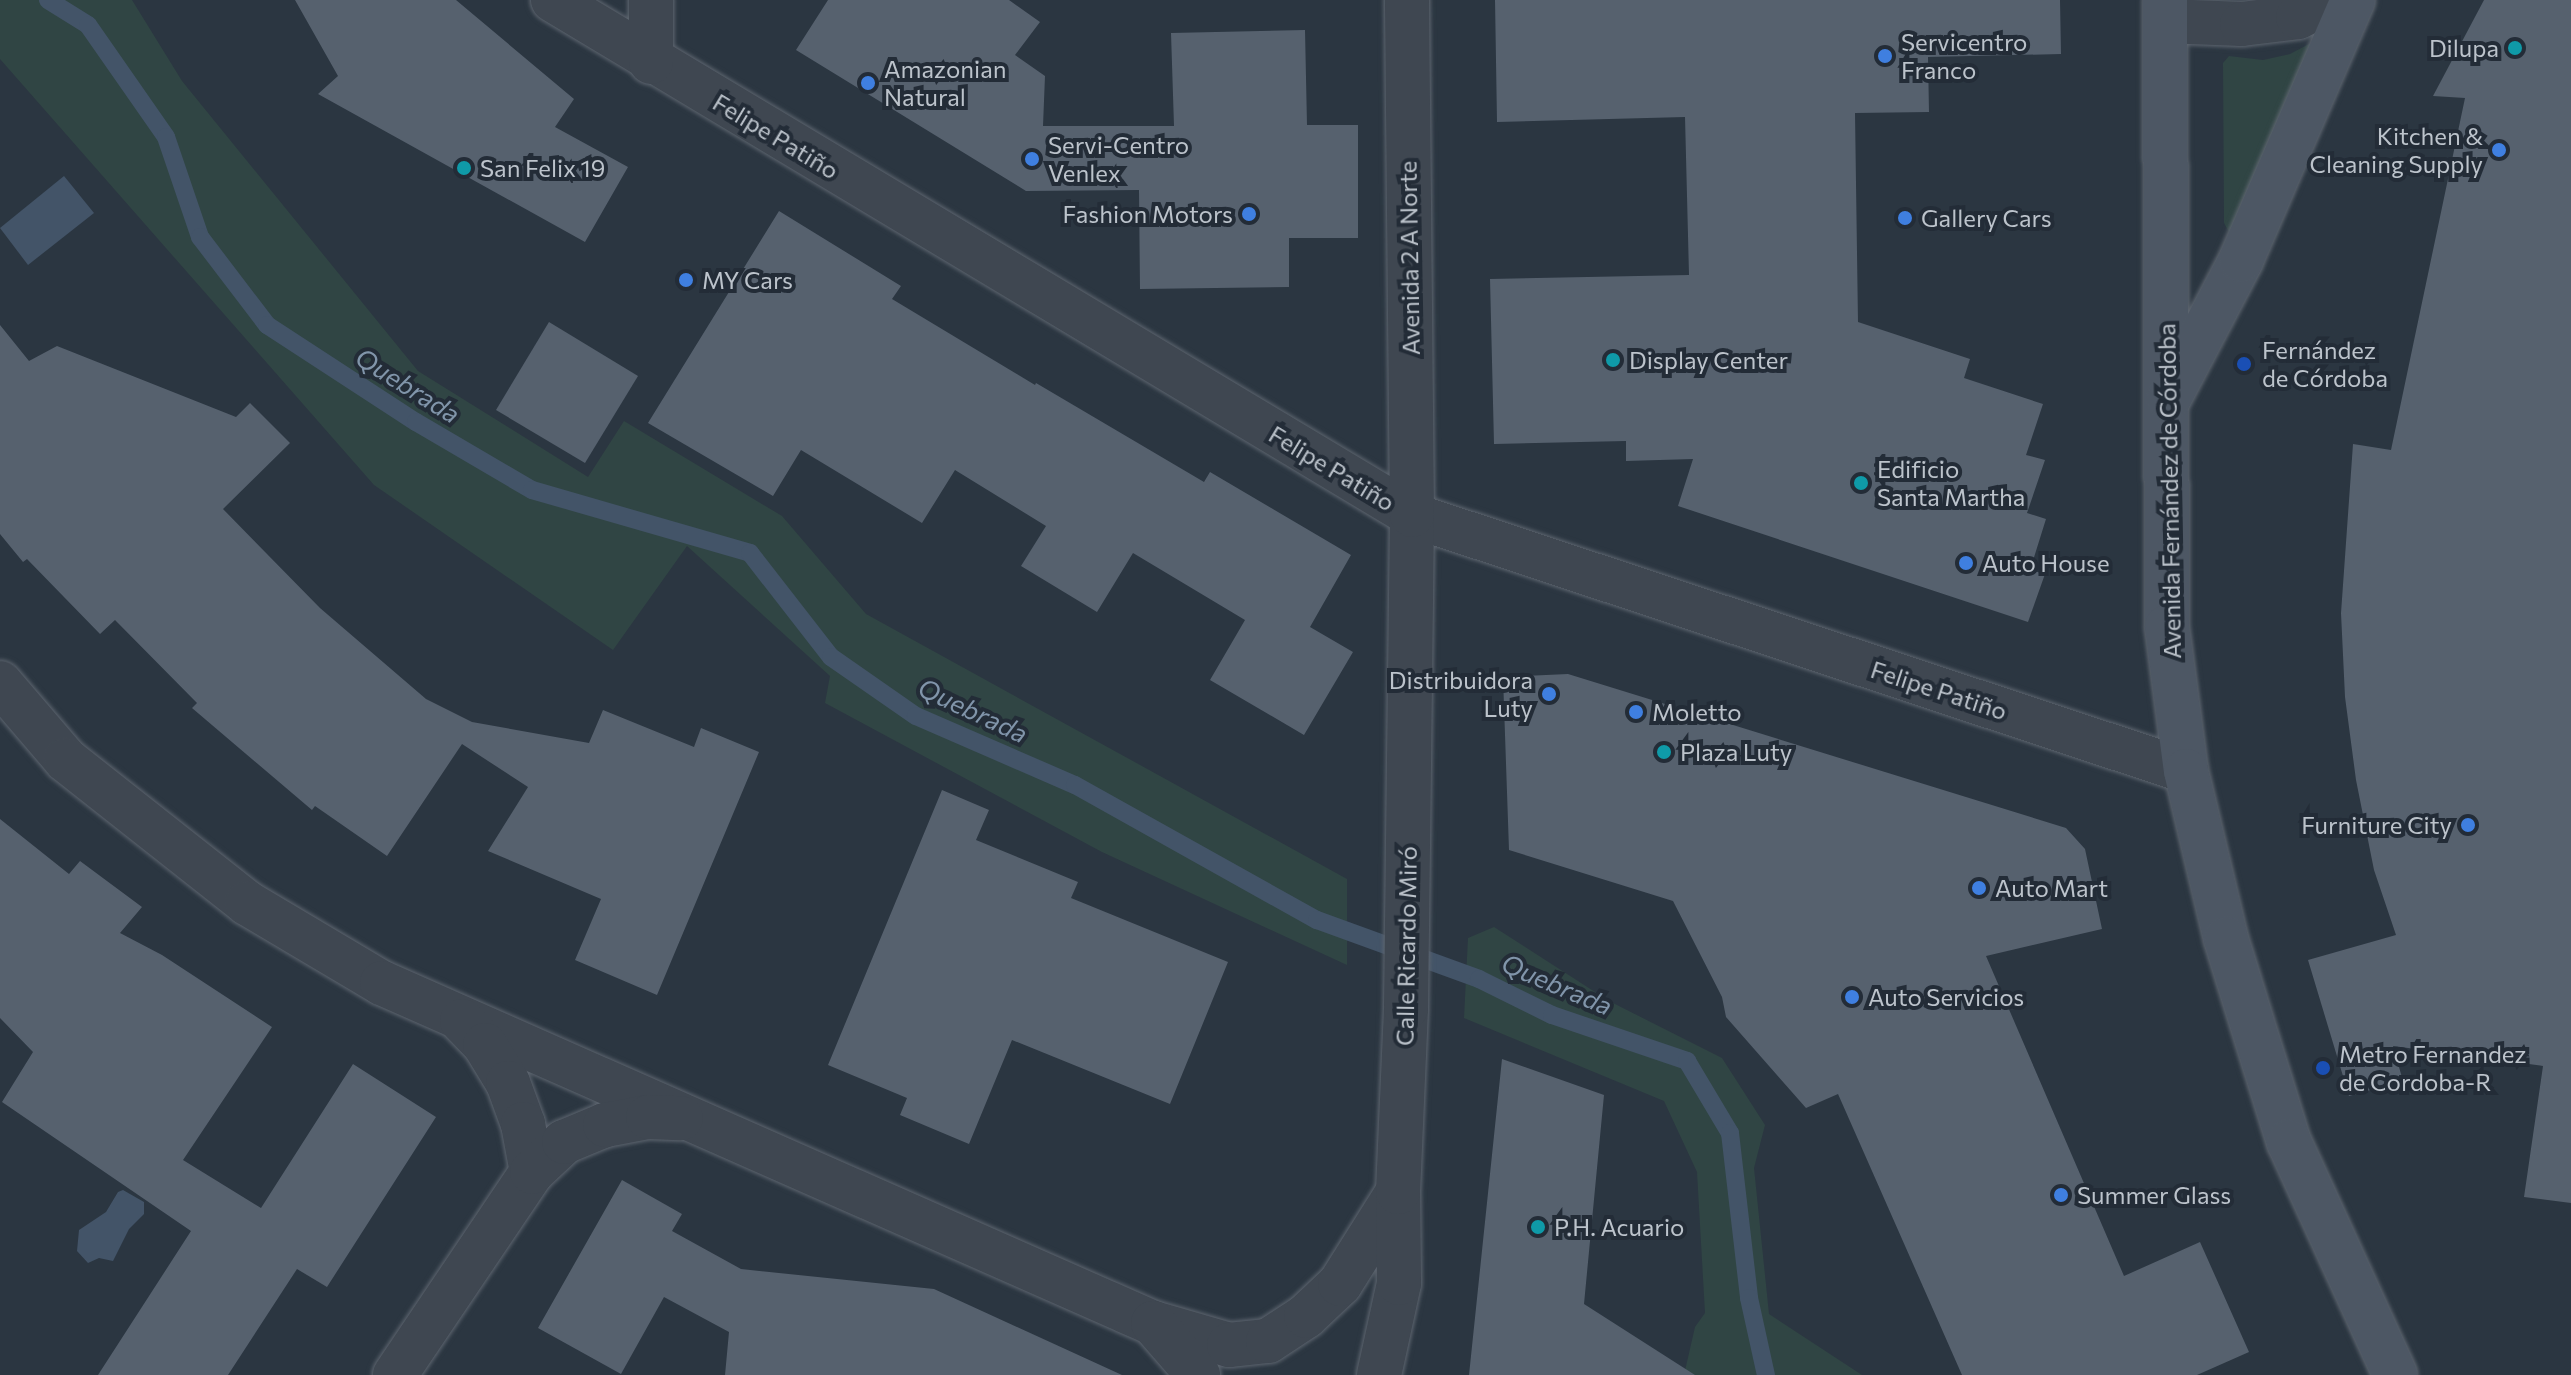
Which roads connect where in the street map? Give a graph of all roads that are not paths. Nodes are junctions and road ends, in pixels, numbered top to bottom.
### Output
1 (553, 0) edge
2 (651, 0) edge
3 (1407, 0) edge
4 (2333, 0) edge
5 (2353, 0) edge
6 (2165, 10) edge
7 (651, 62) junction
8 (2166, 404) junction
9 (1412, 515) junction
10 (0, 683) edge
11 (2186, 771) junction
12 (454, 1014) junction
13 (692, 1119) junction
14 (532, 1172) junction
15 (1398, 1192) junction
16 (1153, 1323) junction
17 (395, 1375) edge
18 (1198, 1375) edge
19 (1379, 1375) edge
20 (2395, 1375) edge

1 - 7 street, Felipe Patiño
2 - 7 street
3 - 9 street, Avenida 2 A Norte
4 - 6 street
5 - 8 main road
6 - 8 main road, Avenida Fernández de Córdoba
7 - 9 street, Felipe Patiño
8 - 11 main road, Avenida Fernández de Córdoba
9 - 11 street, Felipe Patiño
9 - 15 street, Calle Ricardo Miró
10 - 12 street
11 - 20 main road, Avenida Fernández de Córdoba
12 - 13 street
12 - 14 street
13 - 14 street
13 - 16 street
14 - 17 street
15 - 16 street
15 - 19 street, Calle Ricardo Miró
16 - 18 street

